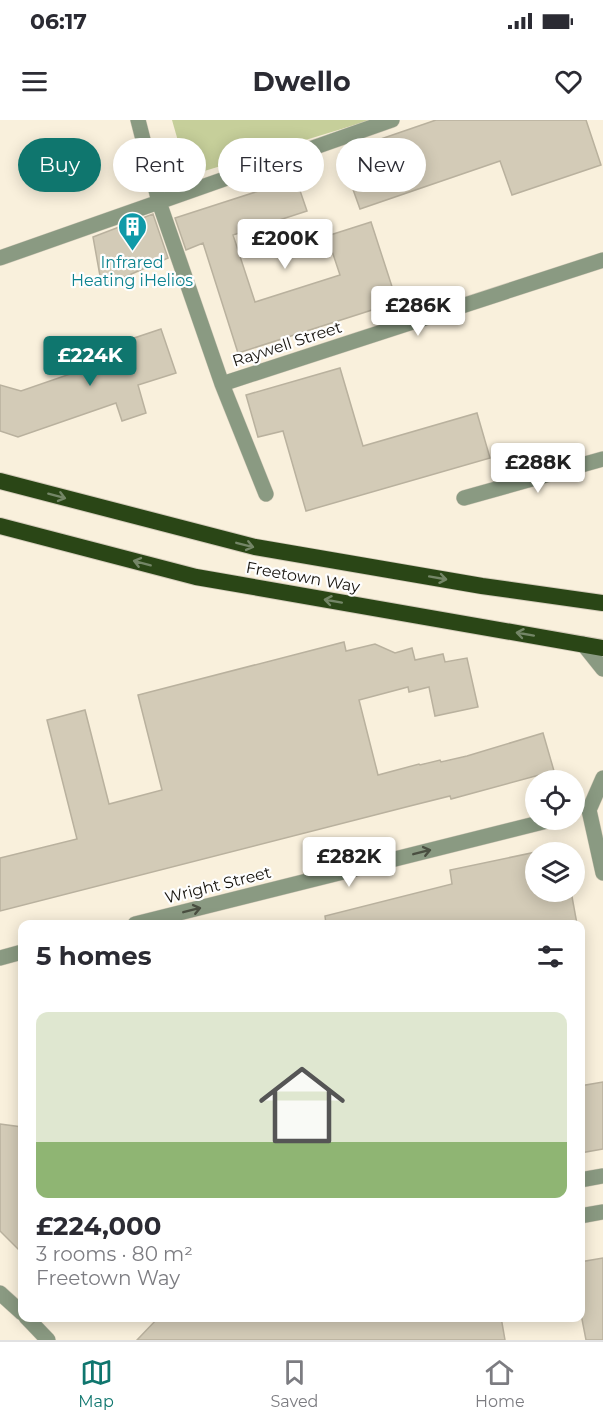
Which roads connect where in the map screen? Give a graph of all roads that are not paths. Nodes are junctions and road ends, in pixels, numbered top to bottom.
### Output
1 (138, 120) edge
2 (392, 120) edge
3 (159, 202) junction
4 (0, 258) edge
5 (603, 260) edge
6 (222, 384) junction
7 (603, 459) edge
8 (0, 482) edge
9 (266, 494) dead end
10 (464, 498) dead end
11 (0, 526) edge
12 (603, 603) edge
13 (583, 644) junction
14 (603, 648) edge
15 (603, 669) edge
16 (603, 778) edge
17 (603, 800) edge
18 (585, 807) edge
19 (585, 810) edge
20 (585, 821) edge
21 (525, 826) edge
22 (603, 873) edge
23 (151, 920) edge
24 (18, 953) edge
25 (0, 958) edge
26 (603, 1176) edge
27 (585, 1179) edge
28 (603, 1212) edge
29 (585, 1215) edge
30 (0, 1293) edge
31 (18, 1309) edge
32 (31, 1322) edge
33 (48, 1340) edge

1 - 3 street
2 - 3 street
3 - 4 street
3 - 6 street
5 - 6 street, Raywell Street
6 - 9 street
7 - 10 street
8 -> 12 highway, Freetown Way
13 -> 11 highway, Freetown Way
13 - 14 highway, Freetown Way
13 - 15 street
16 - 18 street
17 - 19 street
20 - 22 street
23 -> 21 street, Wright Street
24 - 25 street
26 - 27 street
28 - 29 street
30 - 31 street
32 - 33 street

